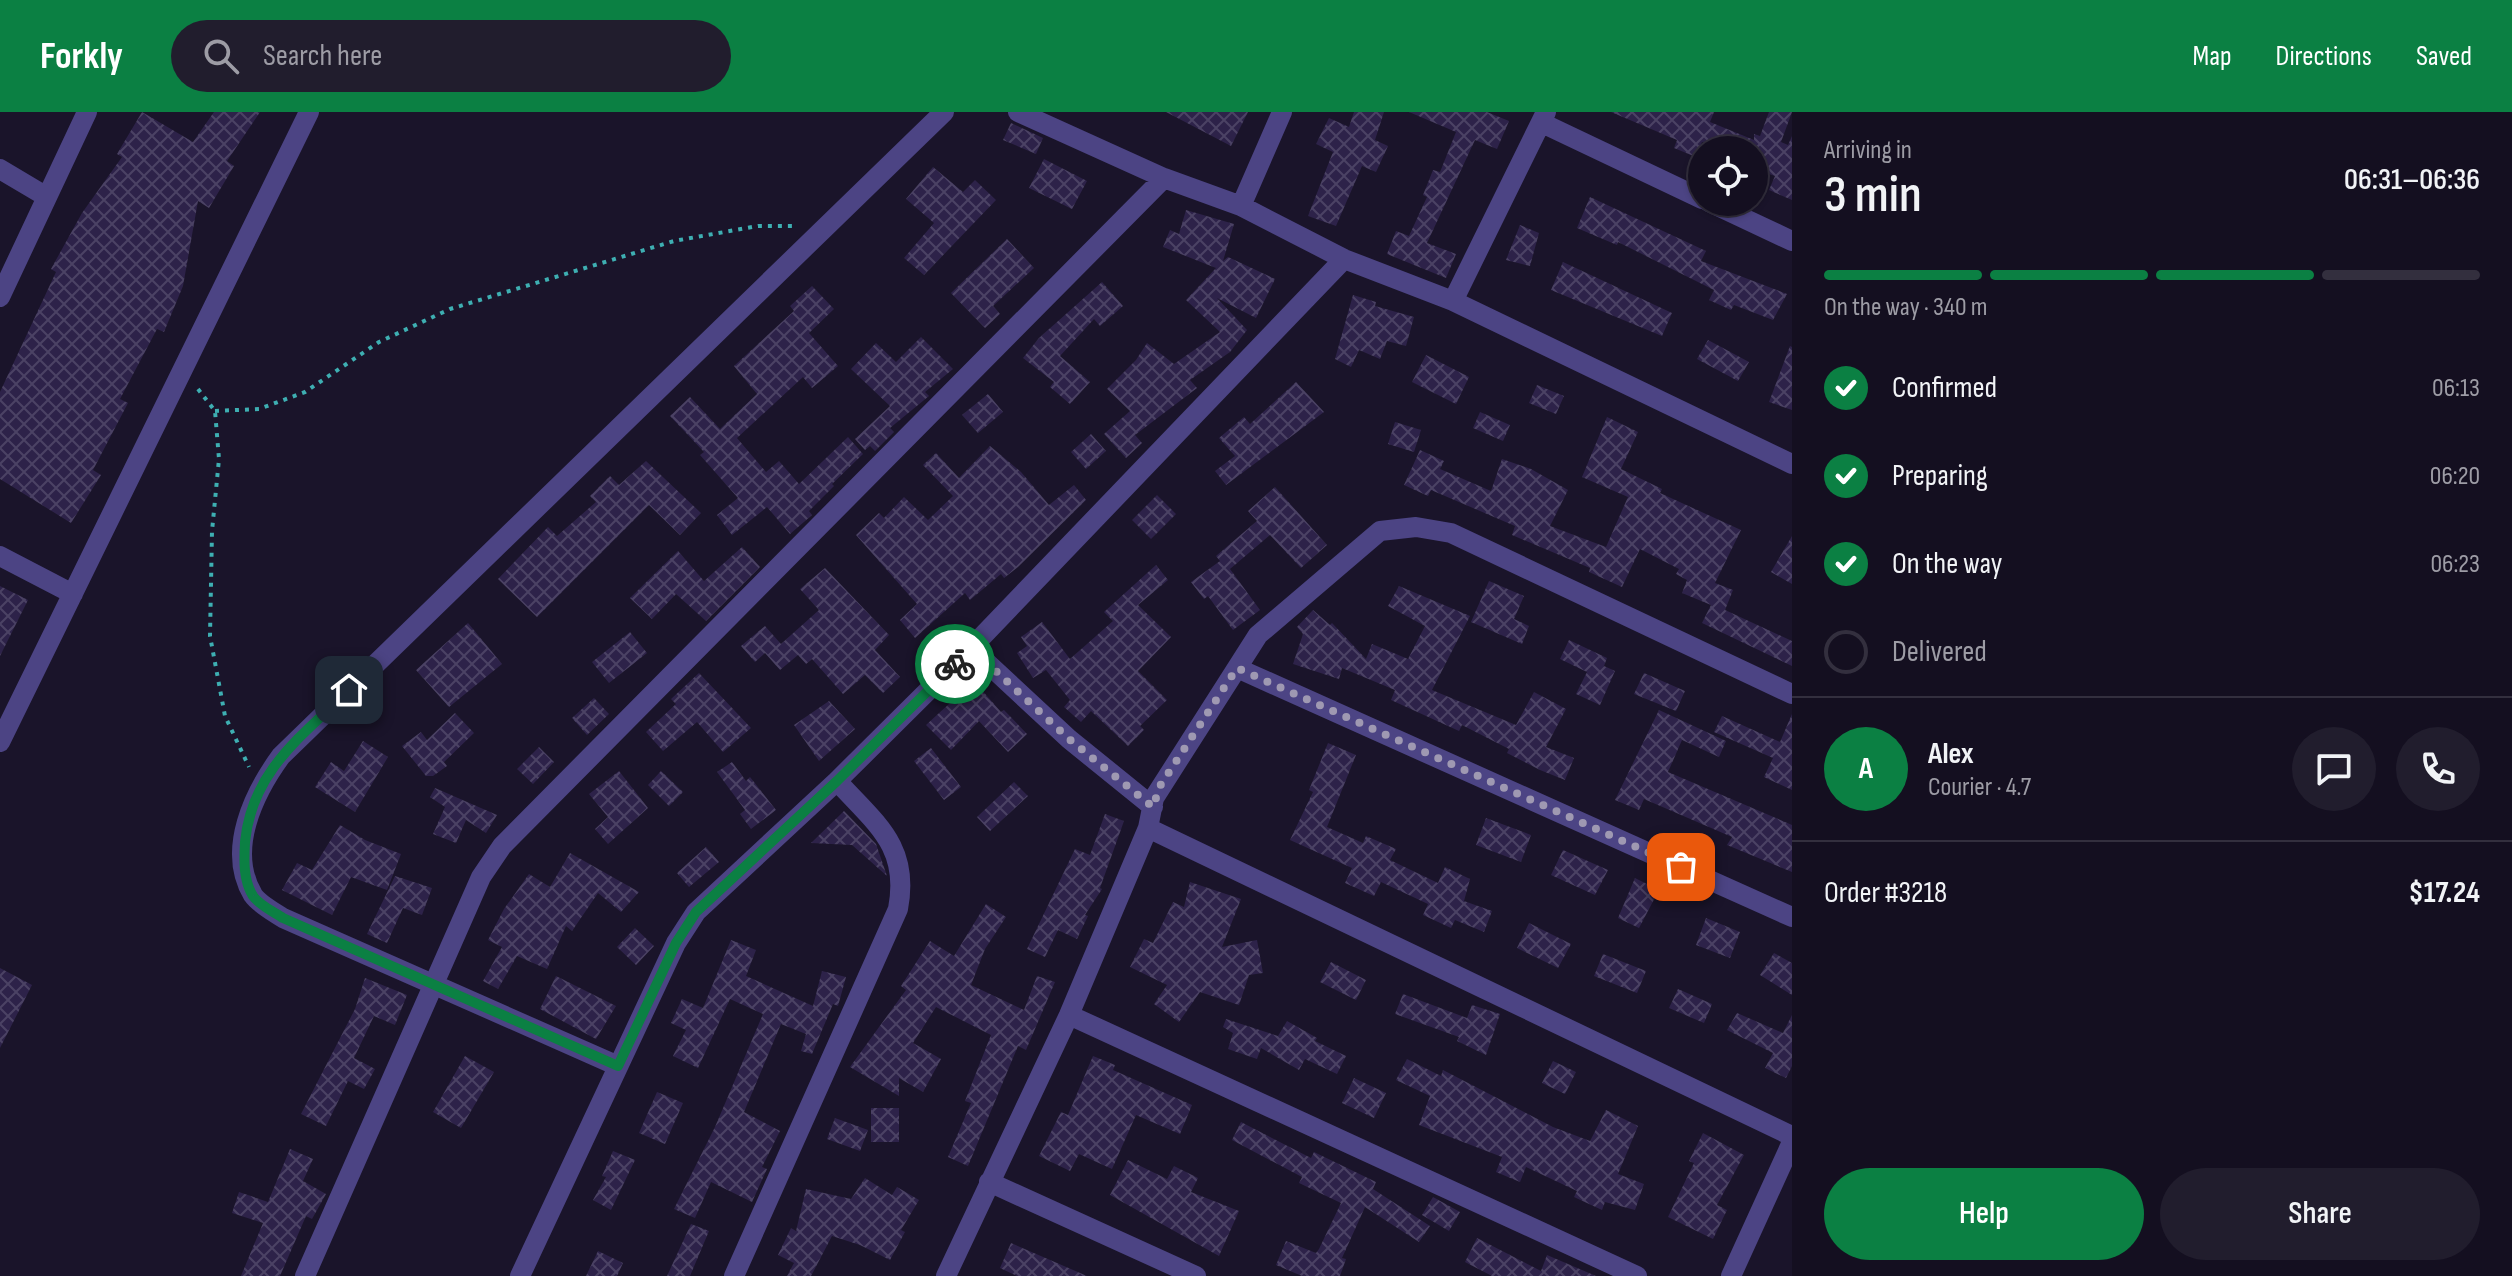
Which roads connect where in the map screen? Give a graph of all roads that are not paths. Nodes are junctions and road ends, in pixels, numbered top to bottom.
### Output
1 (87, 112) edge
2 (309, 112) edge
3 (944, 112) edge
4 (1018, 112) edge
5 (1282, 112) edge
6 (1544, 118) edge
7 (0, 169) edge
8 (1164, 178) junction
9 (1688, 192) edge
10 (47, 197) junction
11 (1241, 206) junction
12 (1739, 216) edge
13 (1792, 241) edge
14 (1344, 259) junction
15 (0, 297) edge
16 (1453, 301) junction
17 (1792, 464) edge
18 (0, 556) edge
19 (73, 594) junction
20 (971, 648) junction
21 (1237, 668) junction
22 (1792, 694) edge
23 (0, 742) edge
24 (837, 781) junction
25 (1153, 807) junction
26 (1148, 828) junction
27 (1792, 917) edge
28 (436, 984) junction
29 (1069, 1015) junction
30 (618, 1066) junction
31 (1792, 1136) edge
32 (1792, 1142) edge
33 (989, 1182) junction
34 (305, 1276) edge
35 (520, 1276) edge
36 (734, 1276) edge
37 (946, 1276) edge
38 (1196, 1276) edge
39 (1637, 1276) edge
40 (1731, 1276) edge

1 - 10 street
2 - 19 street
3 - 28 street
4 - 8 street
5 - 11 street
6 - 9 street
6 - 16 street
7 - 10 street
8 - 11 street
8 - 28 street
10 - 15 street
11 - 14 street
12 - 13 street
14 - 16 street
14 - 20 street
16 - 17 street
18 - 19 street
19 - 23 street
20 - 24 street
20 - 25 street
21 - 22 street
21 - 25 street
21 - 27 street
24 - 30 street
24 - 36 street
25 - 26 street
26 - 29 street
26 - 31 street
28 - 30 street
28 - 34 street
29 - 33 street
29 - 39 street
30 - 35 street
32 - 40 street
33 - 37 street
33 - 38 street

